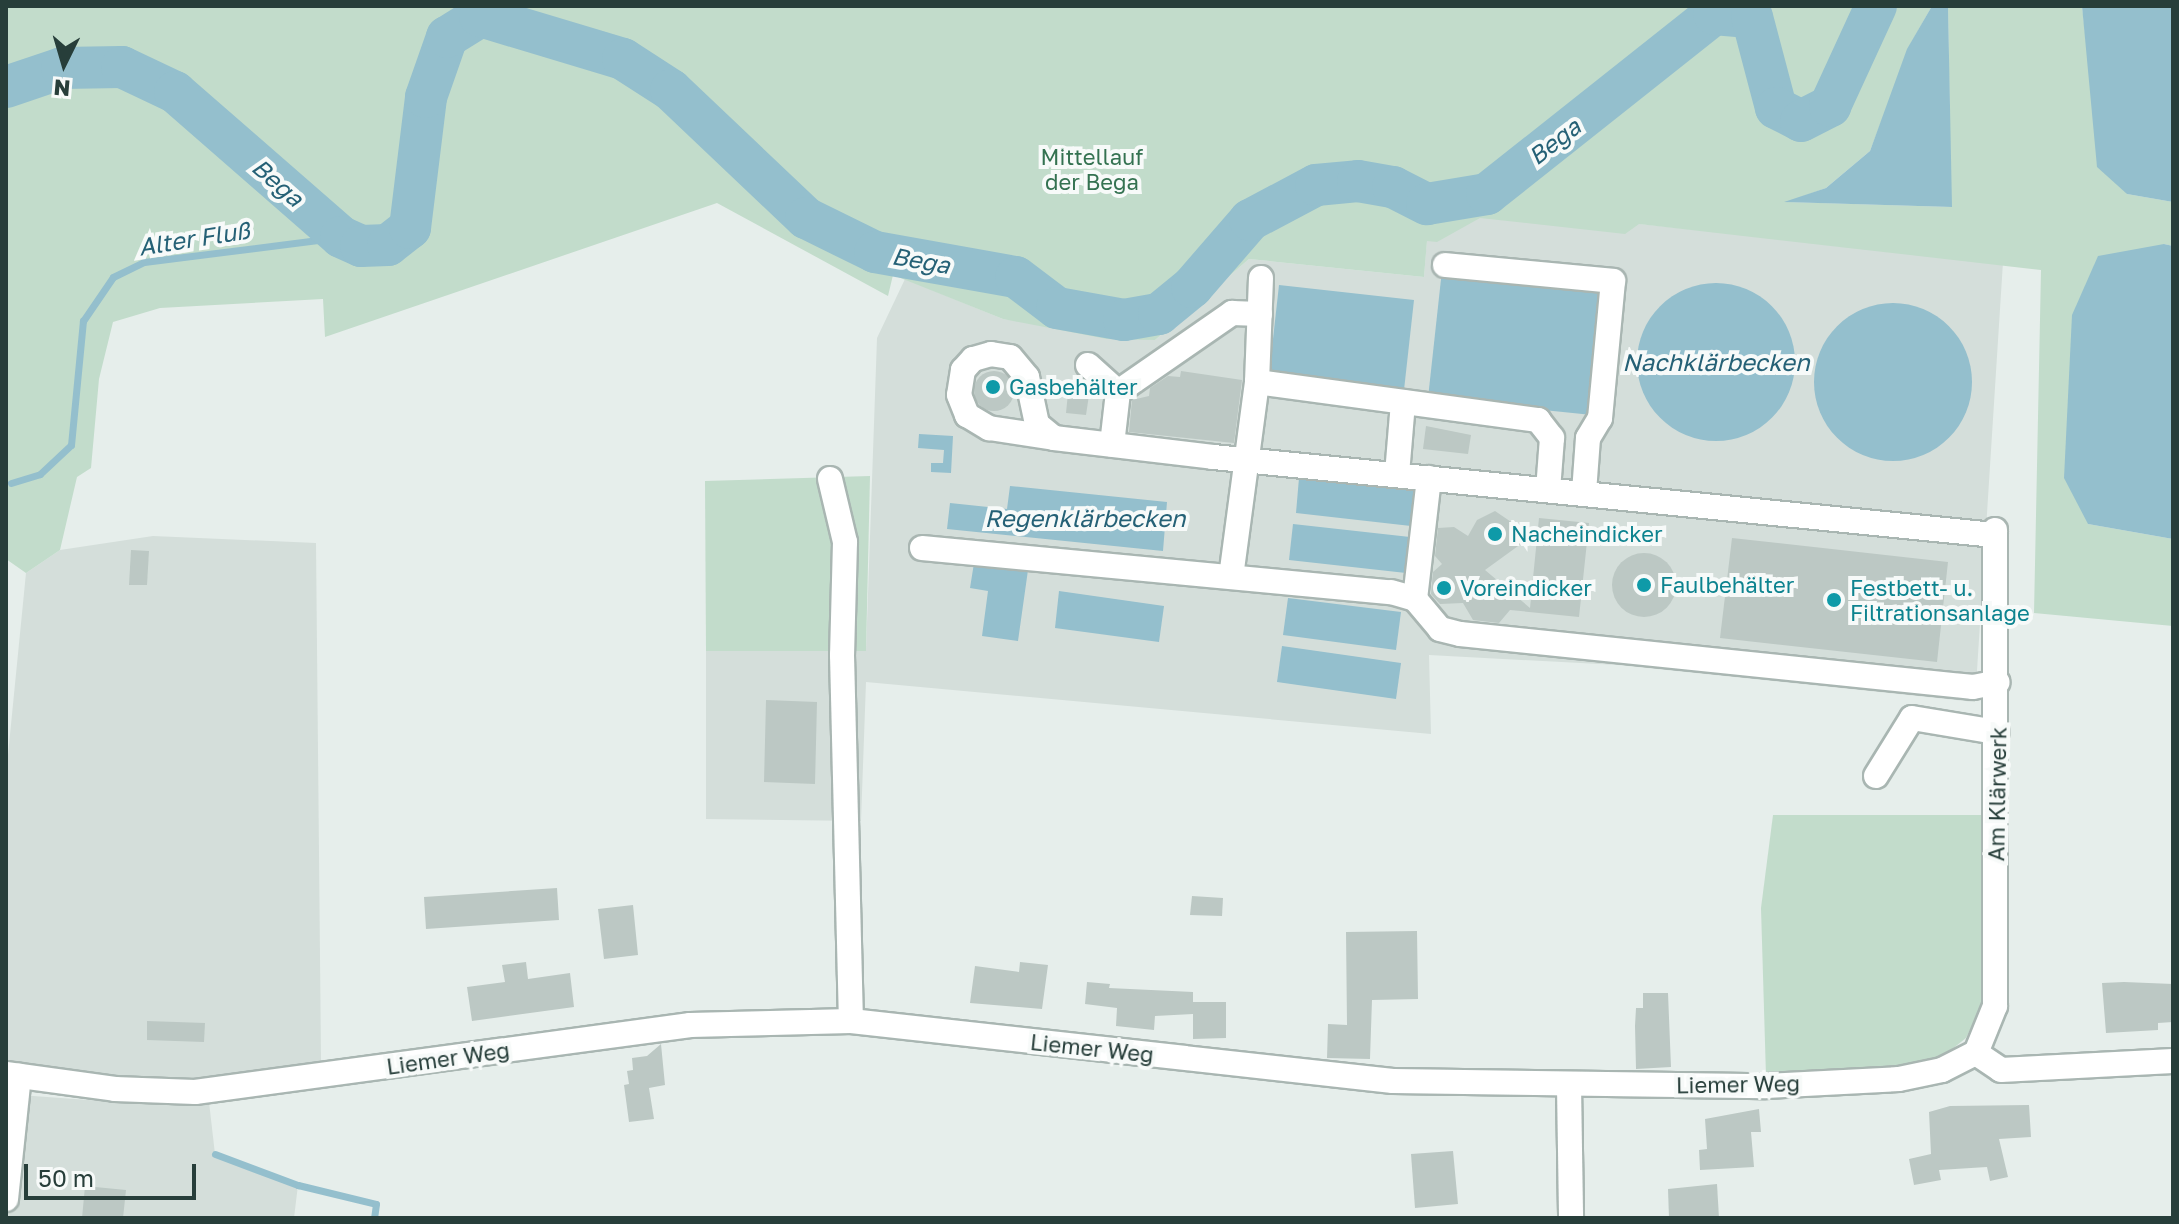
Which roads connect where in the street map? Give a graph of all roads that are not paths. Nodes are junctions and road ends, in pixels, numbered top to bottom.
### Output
1 (1445, 265) dead end
2 (1261, 278) dead end
3 (1260, 314) junction
4 (1088, 365) dead end
5 (1257, 382) junction
6 (1118, 392) junction
7 (1403, 402) junction
8 (1054, 438) dead end
9 (1112, 445) junction
10 (1249, 459) junction
11 (1397, 474) junction
12 (1429, 478) junction
13 (830, 479) dead end
14 (1548, 490) junction
15 (1584, 493) junction
16 (922, 548) dead end
17 (1231, 577) junction
18 (1415, 599) junction
19 (1998, 682) junction
20 (1997, 732) junction
21 (1876, 776) dead end
22 (851, 1021) junction
23 (1976, 1053) junction
24 (2173, 1061) edge
25 (12, 1075) edge
26 (1569, 1086) junction
27 (6, 1199) edge
28 (1571, 1218) edge

1 - 15 street
2 - 3 street
3 - 5 street
3 - 6 street
4 - 6 street
5 - 7 street
5 - 10 street
6 - 9 street
7 - 11 street
7 - 14 street
8 - 9 street
9 - 10 street
10 - 11 street
10 - 17 street
11 - 12 street
12 - 14 street
12 - 18 street
13 - 22 street
14 - 15 street
15 - 19 street, Am Klärwerk
16 - 17 street
17 - 18 street
18 - 19 street
19 - 20 street, Am Klärwerk
20 - 21 street
20 - 23 street, Am Klärwerk
22 - 25 street, Liemer Weg
22 - 26 street, Liemer Weg
23 - 24 street
23 - 26 street, Liemer Weg
25 - 27 street
26 - 28 street

